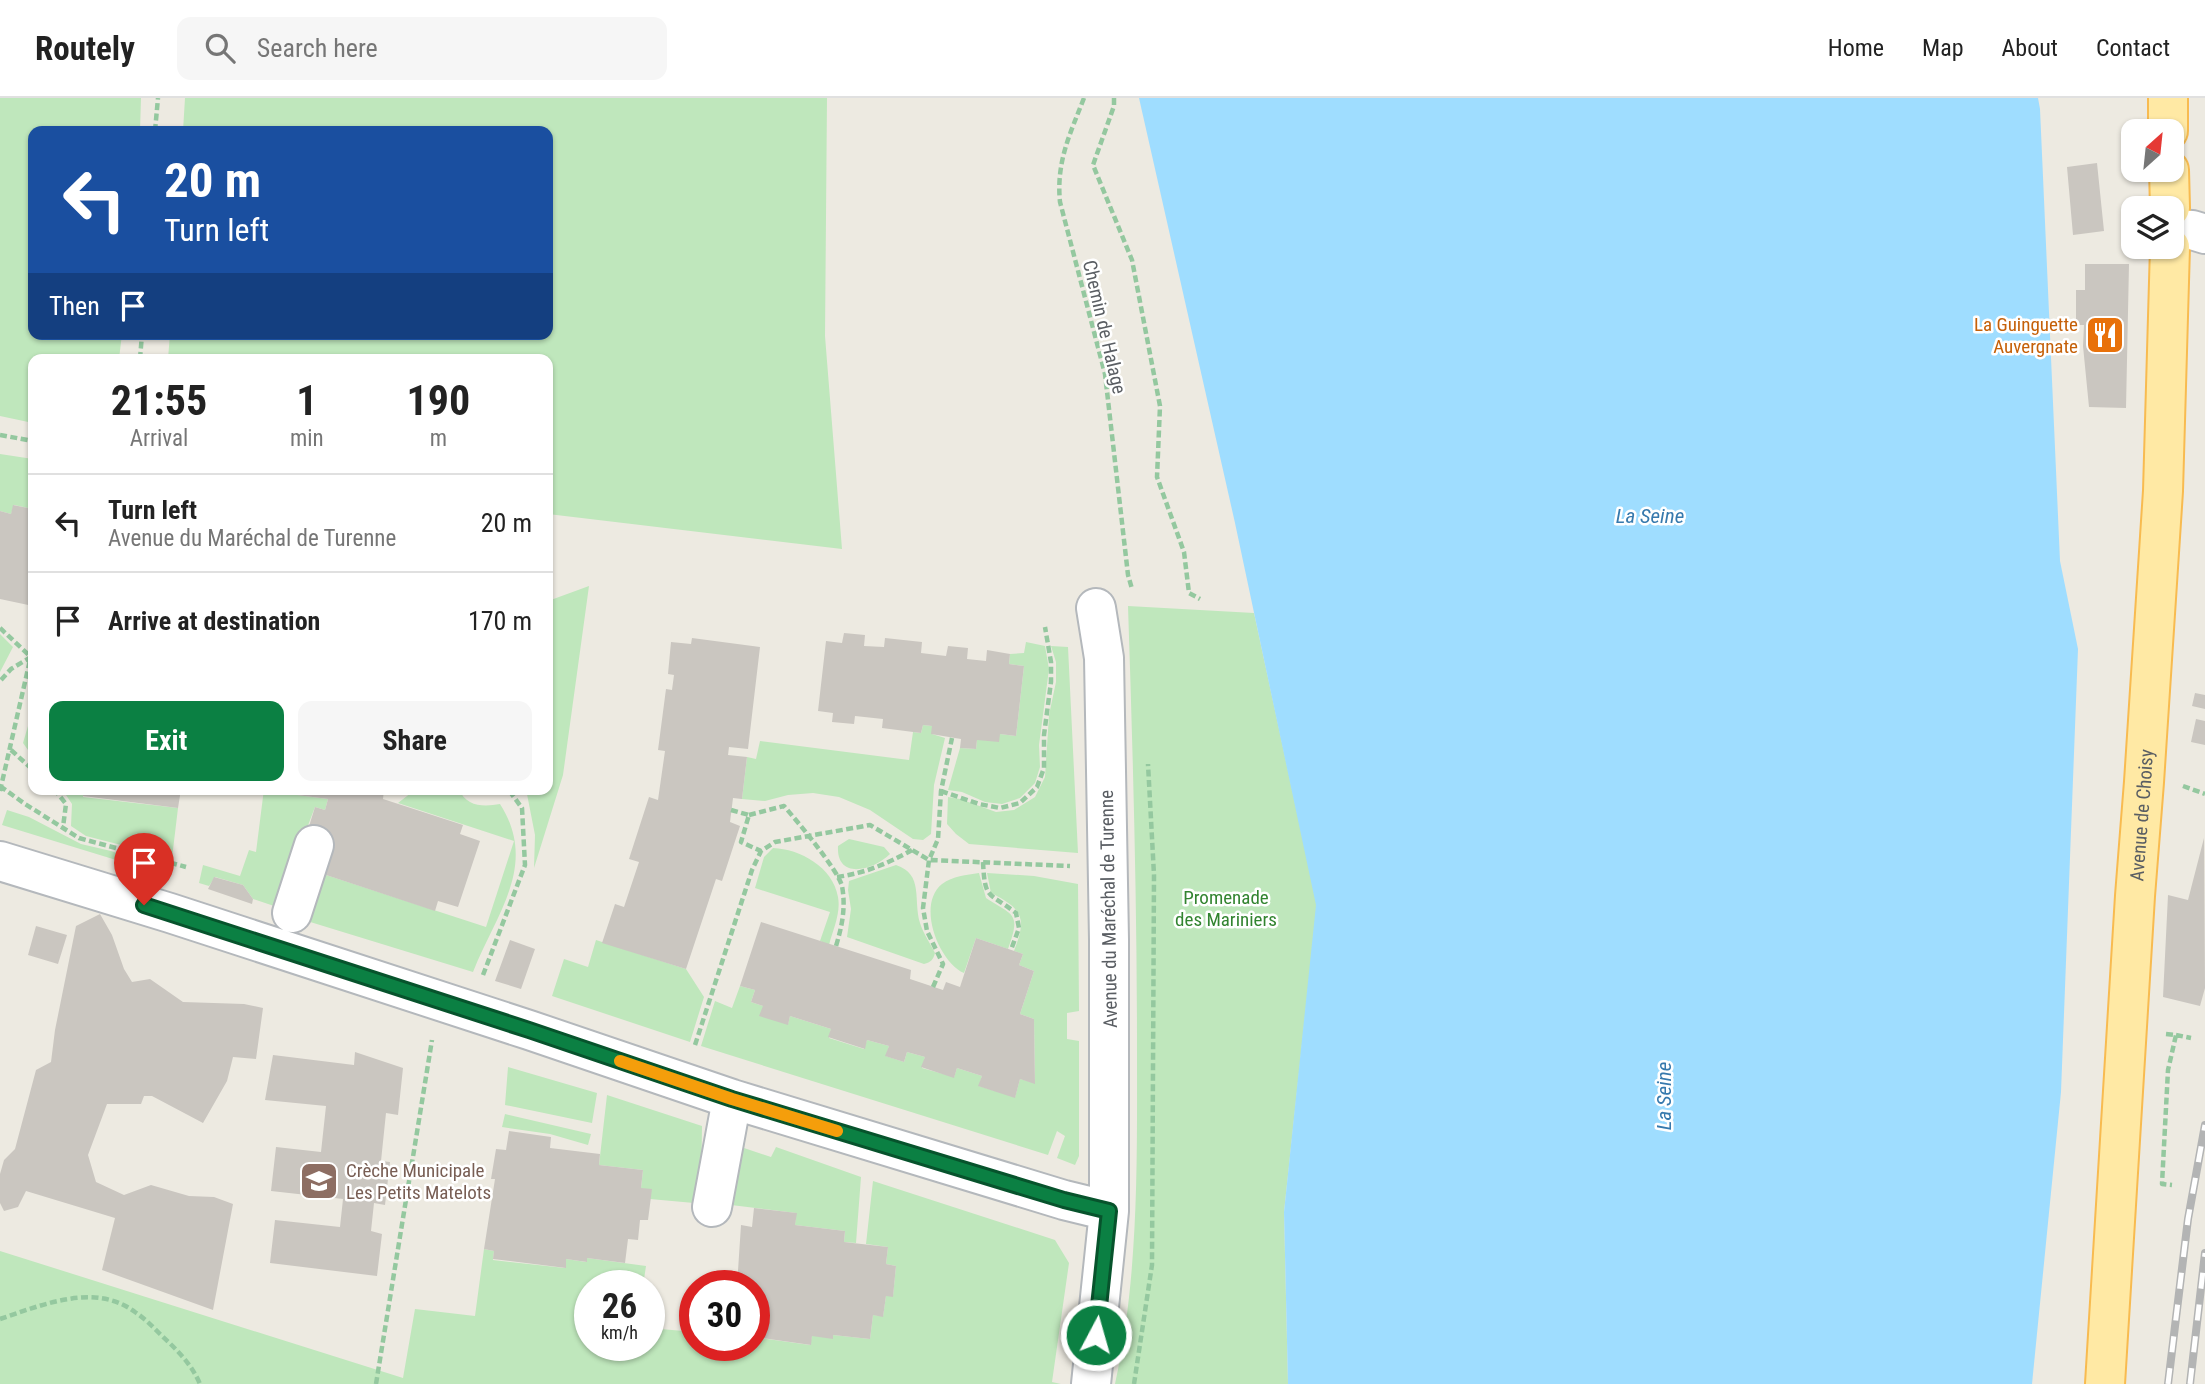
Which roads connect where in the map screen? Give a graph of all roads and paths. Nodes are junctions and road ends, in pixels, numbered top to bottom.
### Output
1 (158, 98) edge
2 (1084, 98) edge
3 (1114, 98) edge
4 (2168, 98) edge
5 (2168, 119) edge
6 (155, 126) edge
7 (2184, 230) edge
8 (2205, 234) edge
9 (2170, 259) edge
10 (0, 435) edge
11 (28, 440) edge
12 (1134, 598) dead end
13 (1200, 599) dead end
14 (1096, 608) dead end
15 (1045, 627) dead end
16 (0, 628) edge
17 (28, 654) edge
18 (28, 659) edge
19 (28, 671) edge
20 (0, 681) edge
21 (952, 738) dead end
22 (11, 750) junction
23 (28, 765) edge
24 (0, 788) edge
25 (941, 791) junction
26 (59, 795) edge
27 (512, 795) edge
28 (731, 810) dead end
29 (750, 815) junction
30 (62, 827) junction
31 (809, 836) junction
32 (314, 845) dead end
33 (912, 850) junction
34 (761, 851) junction
35 (929, 860) junction
36 (0, 861) edge
37 (983, 862) junction
38 (1056, 865) dead end
39 (186, 867) dead end
40 (837, 877) junction
41 (292, 913) dead end
42 (836, 946) dead end
43 (1011, 950) dead end
44 (491, 957) dead end
45 (933, 987) dead end
46 (437, 1030) dead end
47 (2167, 1034) dead end
48 (2176, 1035) junction
49 (2191, 1038) dead end
50 (694, 1048) dead end
51 (732, 1099) junction
52 (2172, 1185) dead end
53 (712, 1207) dead end
54 (1109, 1211) junction
55 (0, 1319) edge
56 (200, 1384) edge
57 (376, 1384) edge
58 (1091, 1384) edge
59 (2105, 1384) edge

1 - 6 path
2 - 12 path, Chemin de Halage
3 - 13 path
4 - 5 main road
7 - 8 street
9 - 59 main road, Avenue de Choisy
10 - 11 path
14 - 54 street, Avenue du Maréchal de Turenne
15 - 25 path
16 - 17 path
18 - 20 path
19 - 22 path
21 - 25 path
22 - 23 path
22 - 24 path
24 - 30 path
25 - 35 path
26 - 30 path
27 - 44 path
28 - 29 path
29 - 31 path
29 - 34 path
30 - 39 path
31 - 33 path
31 - 34 path
31 - 40 path
32 - 41 street
33 - 35 path
33 - 40 path
34 - 50 path
35 - 37 path
35 - 45 path
36 - 51 street
37 - 38 path
37 - 43 path
40 - 42 path
46 - 57 path
47 - 48 path
48 - 49 path
48 - 52 path
51 - 53 street
51 - 54 street
54 - 58 street, Avenue du Maréchal de Turenne
55 - 56 path

